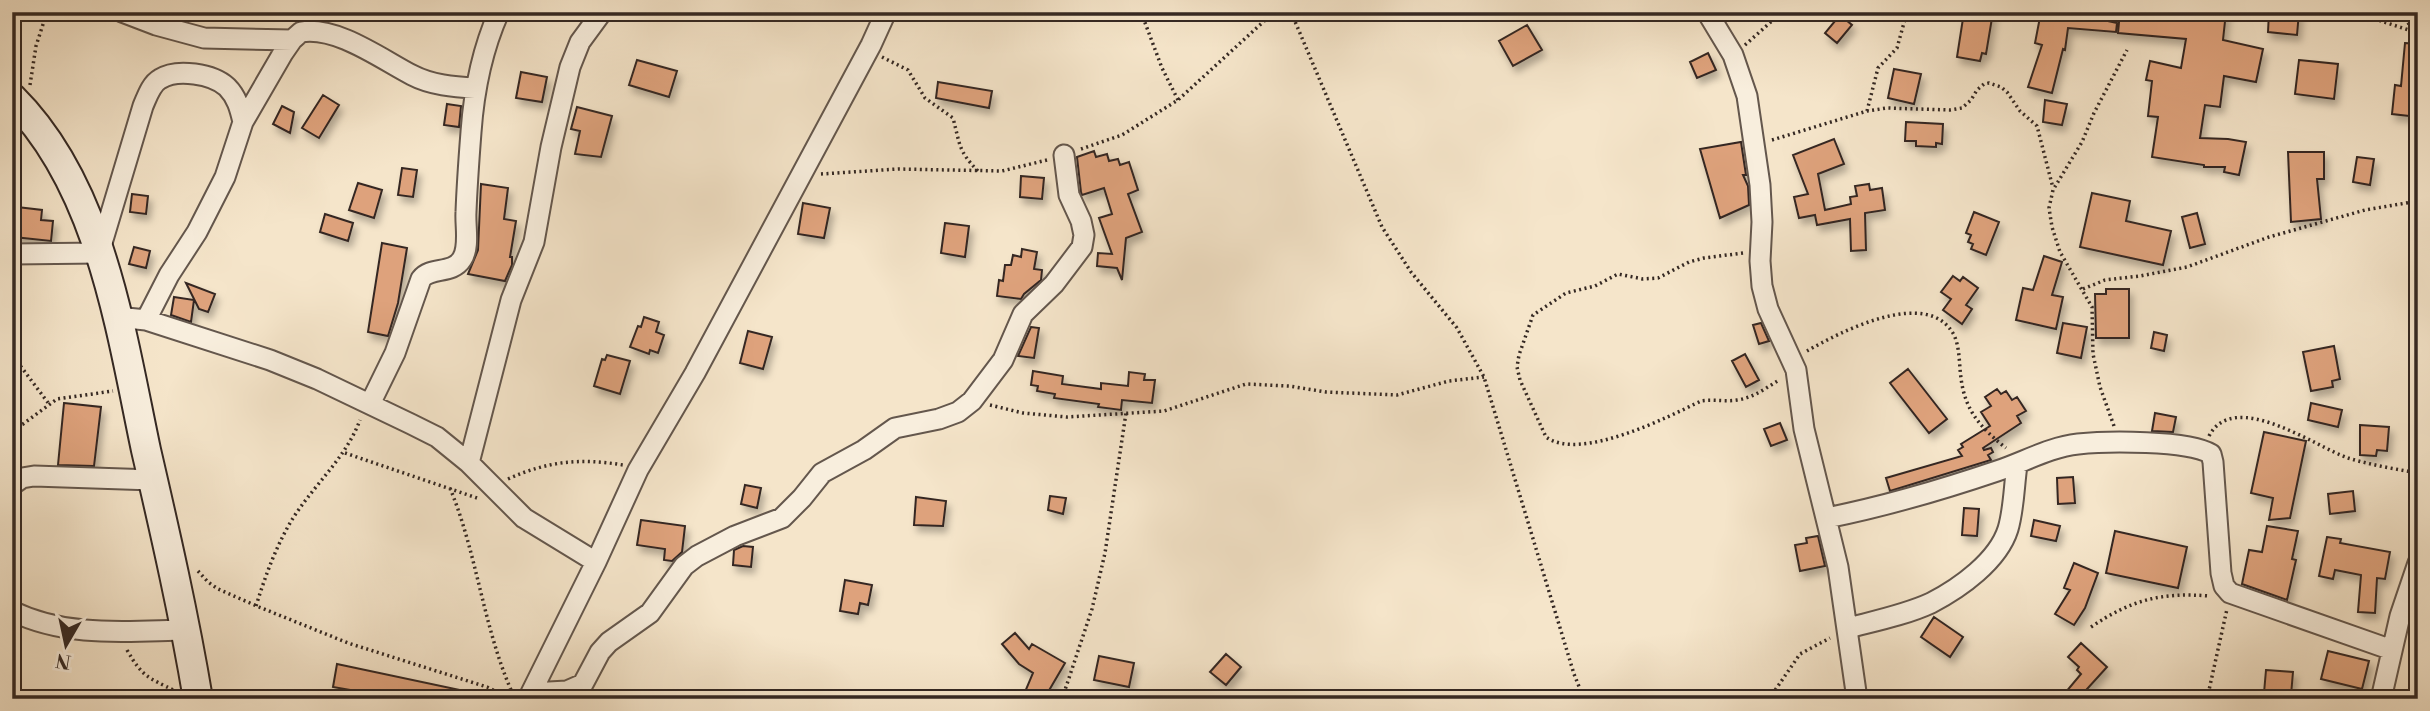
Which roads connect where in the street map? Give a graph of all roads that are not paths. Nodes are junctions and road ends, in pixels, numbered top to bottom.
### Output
1 (122, 12) edge
2 (499, 12) edge
3 (602, 12) edge
4 (886, 12) edge
5 (1707, 12) edge
6 (292, 40) junction
7 (475, 88) junction
8 (19, 105) edge
9 (243, 122) junction
10 (1064, 155) road end
11 (99, 253) junction
12 (12, 254) edge
13 (117, 317) junction
14 (146, 320) junction
15 (369, 404) junction
16 (469, 463) junction
17 (2020, 463) junction
18 (153, 480) junction
19 (12, 485) edge
20 (1827, 518) junction
21 (596, 562) junction
22 (2418, 563) edge
23 (12, 611) edge
24 (1848, 628) junction
25 (186, 629) junction
26 (2392, 650) junction
27 (190, 697) edge
28 (521, 697) edge
29 (1857, 699) edge
30 (2381, 699) edge

1 - 6 street
2 - 7 street
3 - 16 street
4 - 21 street
5 - 20 street
6 - 7 street
6 - 9 street
7 - 15 street
8 - 11 street
9 - 11 street
9 - 14 street
10 - 28 street
11 - 12 street
11 - 13 street
13 - 14 street
13 - 18 street
14 - 15 street
15 - 16 street
16 - 21 street
17 - 20 street
17 - 24 street
17 - 26 street
18 - 19 street
18 - 25 street
20 - 24 street
21 - 28 street
22 - 26 street
23 - 25 street
24 - 29 street
25 - 27 street
26 - 30 street

